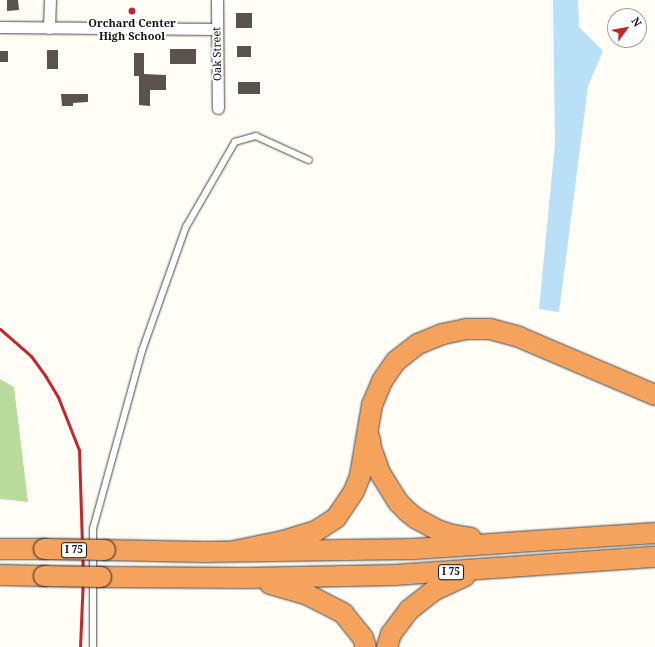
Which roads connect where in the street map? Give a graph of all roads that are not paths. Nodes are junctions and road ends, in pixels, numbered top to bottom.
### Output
1 (50, 0) edge
2 (217, 0) edge
3 (0, 27) edge
4 (49, 28) junction
5 (216, 29) junction
6 (218, 108) dead end
7 (309, 160) dead end
8 (655, 395) edge
9 (368, 427) junction
10 (655, 533) edge
11 (533, 540) junction
12 (0, 549) edge
13 (234, 551) junction
14 (655, 558) edge
15 (522, 567) junction
16 (0, 575) edge
17 (247, 578) junction
18 (93, 647) edge
19 (366, 647) edge
20 (387, 647) edge

1 - 4 street
2 - 5 street, Oak Street
3 - 4 street
4 - 5 street
5 - 6 street, Oak Street
7 - 18 lane
8 - 9 highway
9 - 11 highway
9 - 13 highway
10 - 11 highway, I 75
11 - 13 highway, I 75
12 - 13 highway, I 75, bridge
14 - 15 highway, I 75
15 - 17 highway, I 75
15 - 20 highway
16 - 17 highway, I 75, bridge
17 - 19 highway

